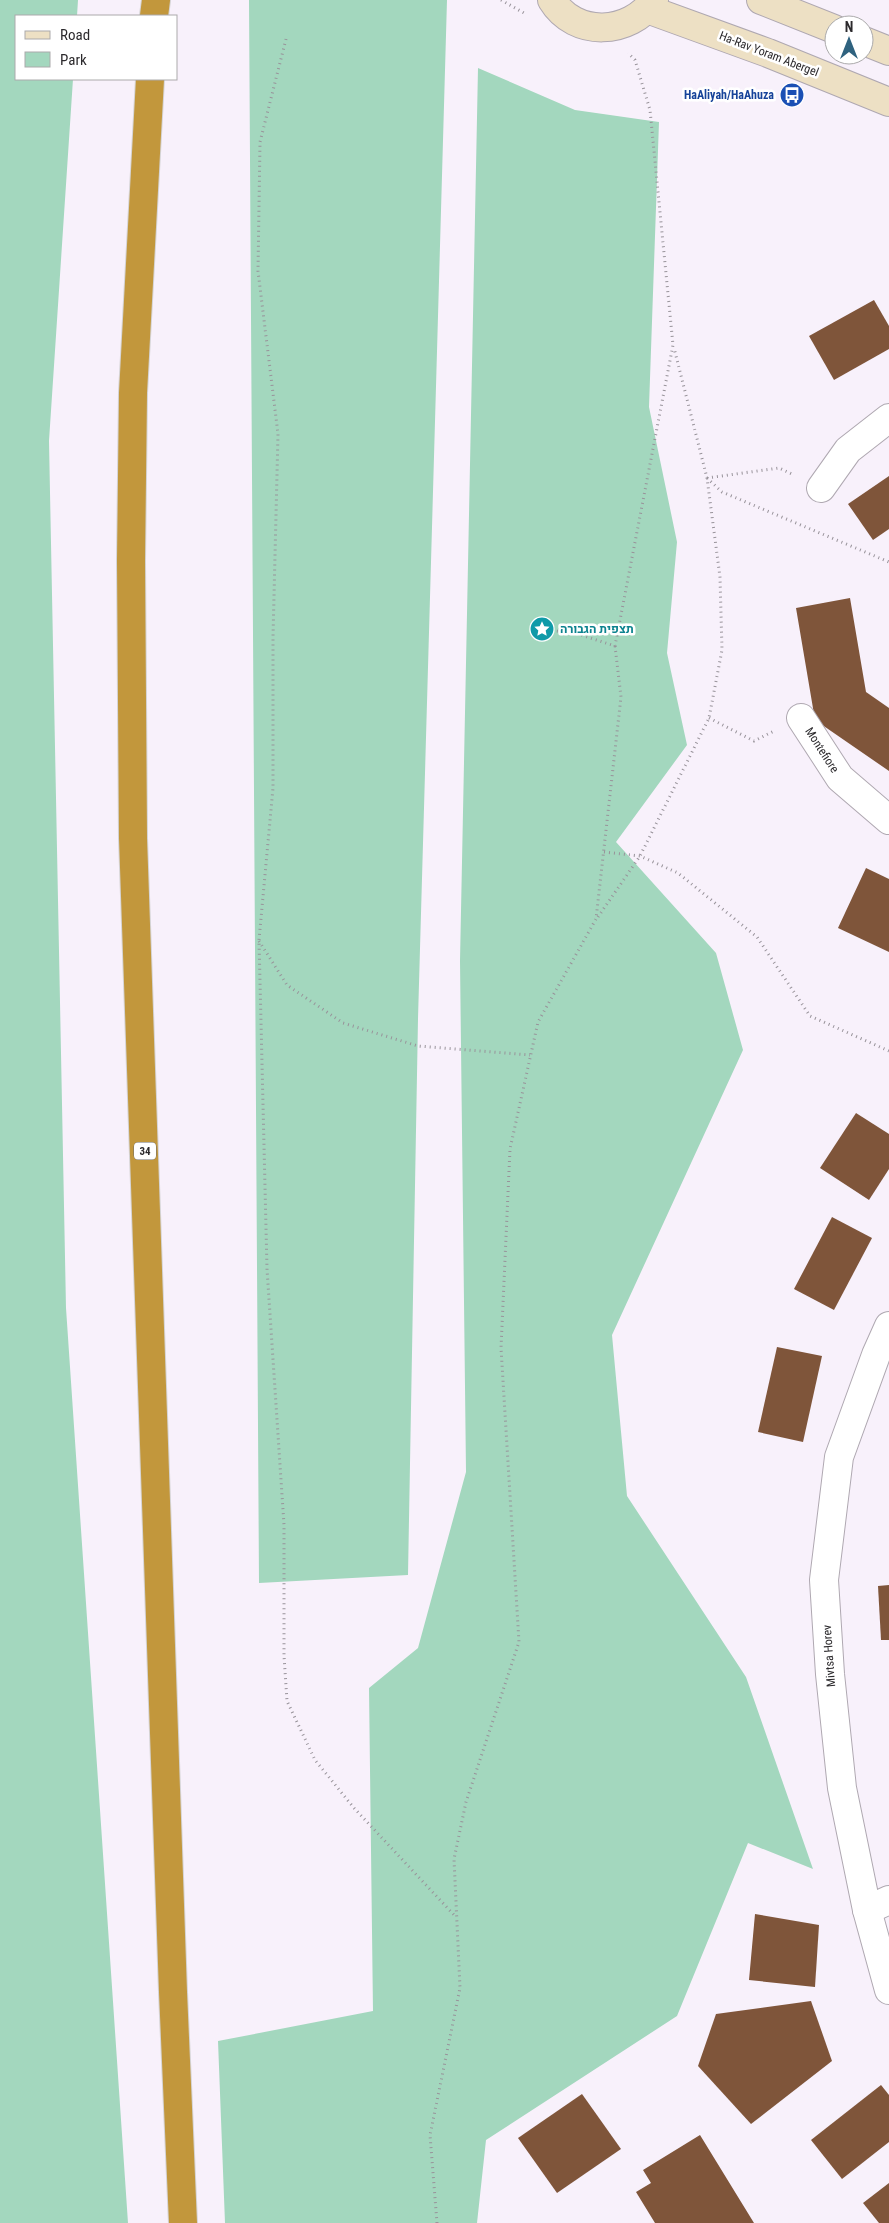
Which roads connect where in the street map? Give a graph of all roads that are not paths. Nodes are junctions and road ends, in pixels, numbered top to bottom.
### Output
1 (156, 0) edge
2 (552, 0) edge
3 (761, 0) edge
4 (651, 4) edge
5 (154, 15) edge
6 (824, 25) edge
7 (874, 45) edge
8 (889, 51) edge
9 (150, 80) edge
10 (889, 102) edge
11 (889, 418) edge
12 (821, 488) road end
13 (801, 718) road end
14 (889, 820) edge
15 (889, 1326) edge
16 (878, 1905) edge
17 (889, 1990) edge
18 (183, 2223) edge

1 - 5 highway
2 - 4 street
3 - 6 street
4 - 10 street, Ha-Rav Yoram Abergel
7 - 8 street
9 - 18 highway, 34
11 - 12 street
13 - 14 street, Montefiore
15 - 16 street, Mivtsa Horev
16 - 17 street, Mivtsa Horev

